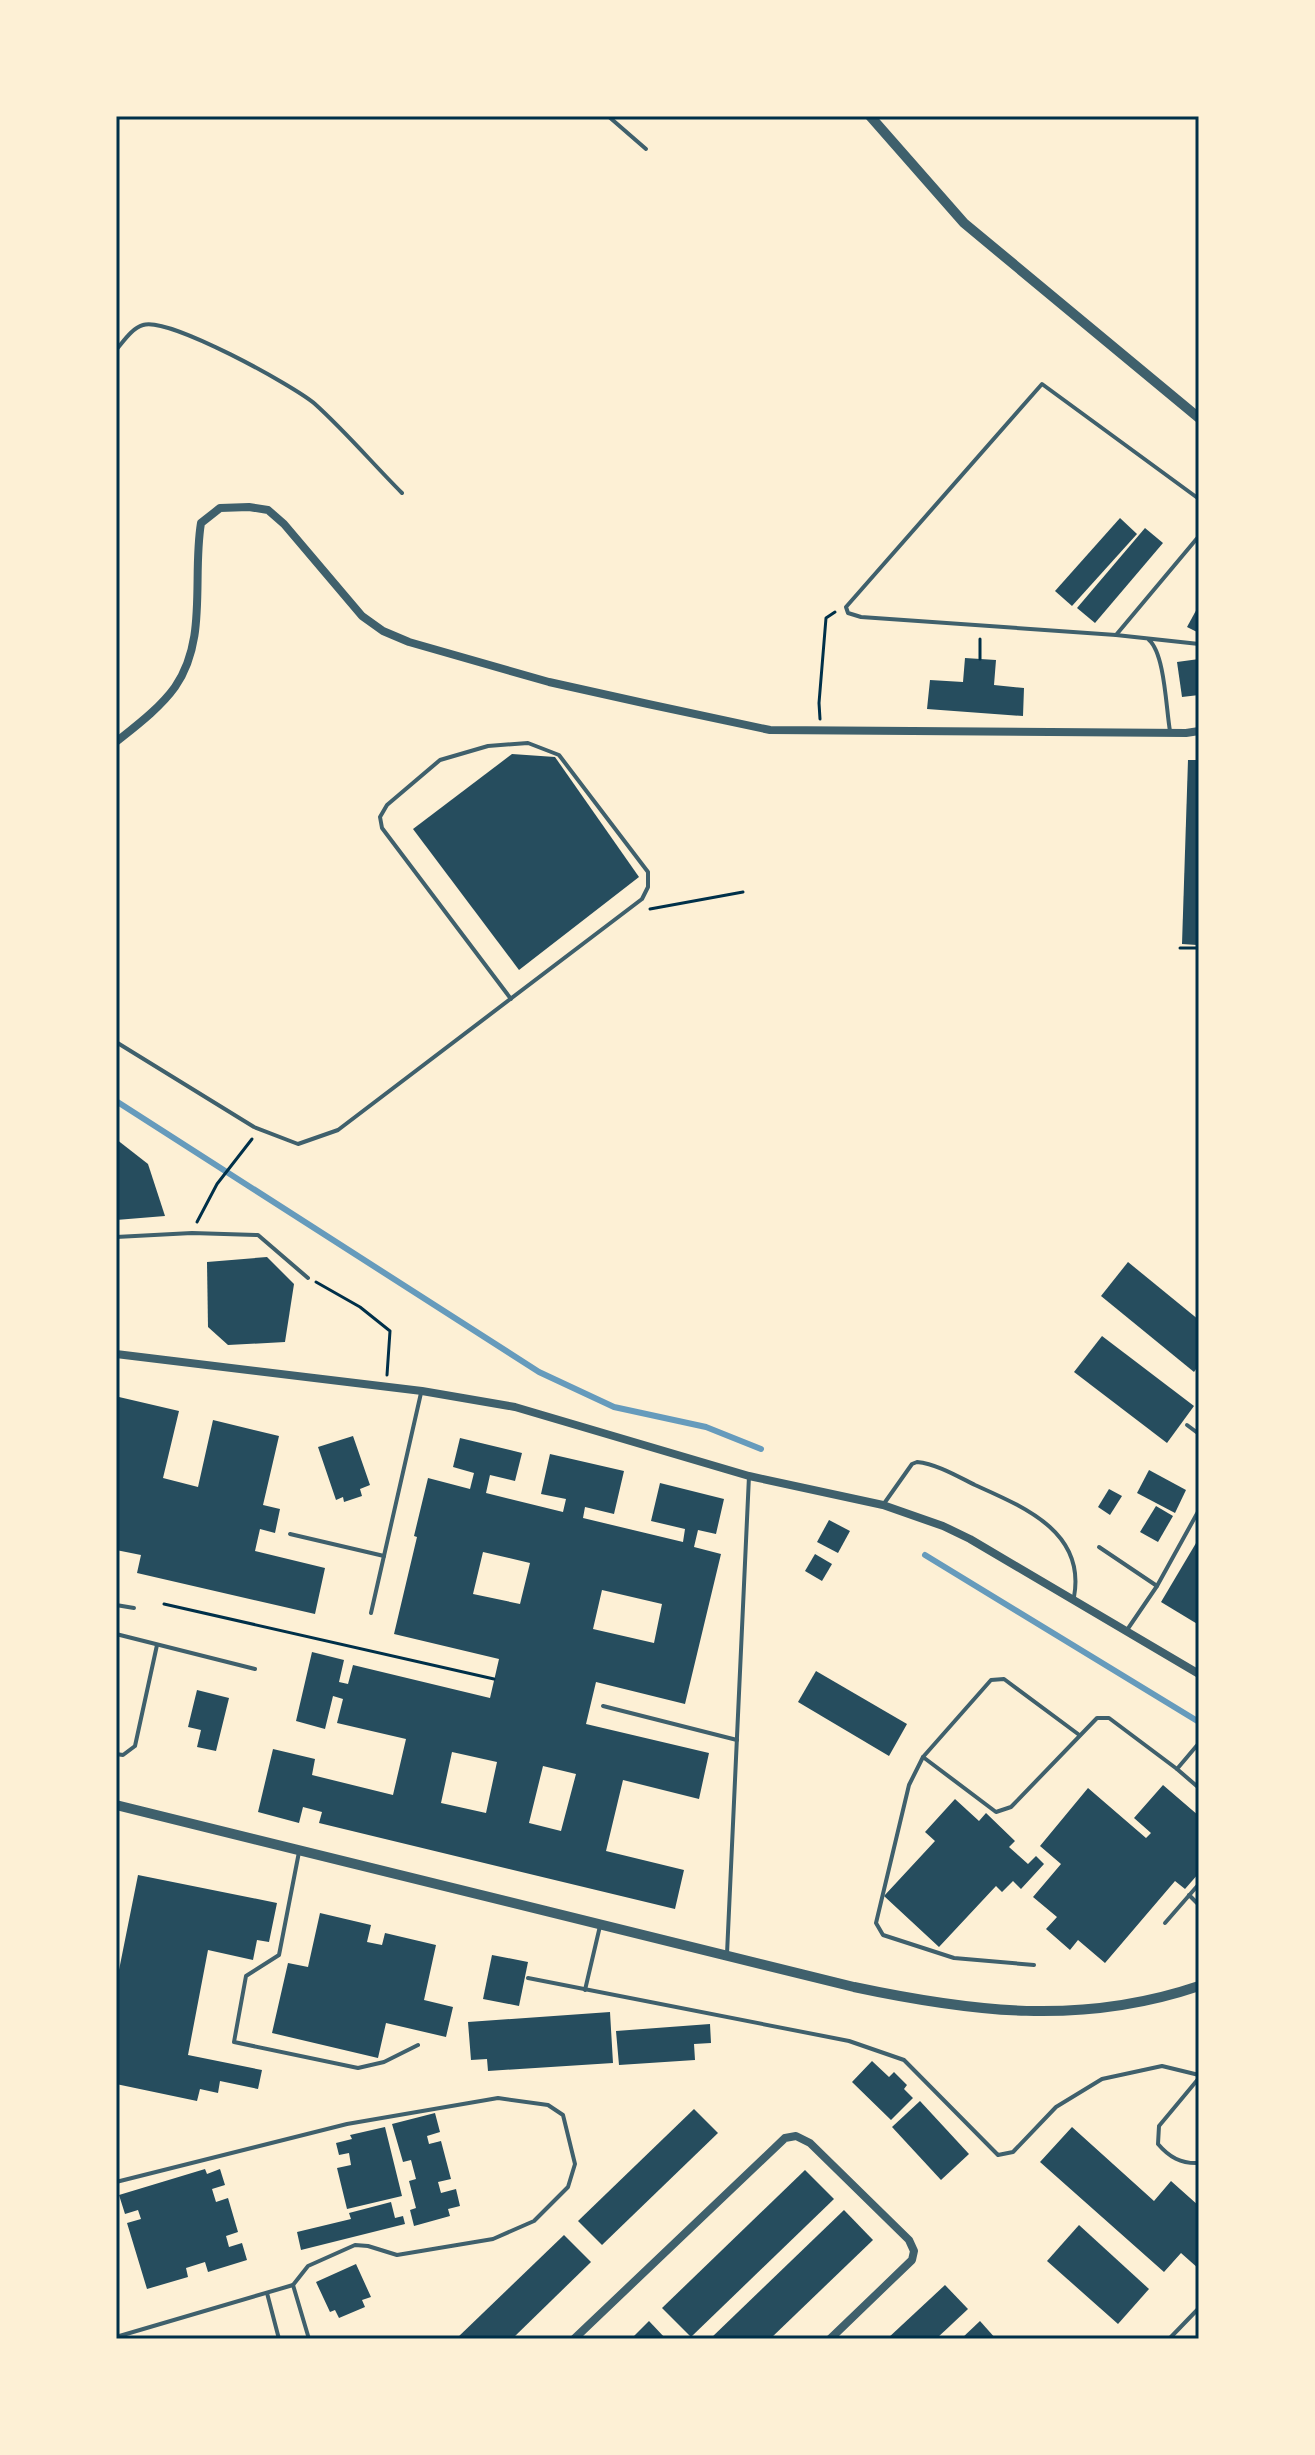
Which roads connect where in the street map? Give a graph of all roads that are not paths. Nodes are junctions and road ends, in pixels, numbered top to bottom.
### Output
1 (608, 116) edge
2 (870, 116) edge
3 (646, 149) dead end
4 (116, 350) edge
5 (1199, 418) edge
6 (402, 493) dead end
7 (1199, 499) edge
8 (1199, 536) edge
9 (1116, 635) junction
10 (1148, 638) junction
11 (1199, 644) edge
12 (1199, 731) edge
13 (1170, 733) junction
14 (116, 742) edge
15 (511, 999) junction
16 (116, 1042) edge
17 (116, 1237) edge
18 (308, 1278) road end
19 (116, 1354) edge
20 (422, 1391) junction
21 (1187, 1425) dead end
22 (1199, 1434) edge
23 (749, 1476) junction
24 (883, 1505) junction
25 (1199, 1510) edge
26 (290, 1534) dead end
27 (1099, 1547) dead end
28 (384, 1556) junction
29 (1157, 1586) junction
30 (1073, 1600) junction
31 (116, 1605) edge
32 (134, 1608) dead end
33 (371, 1613) dead end
34 (1127, 1630) junction
35 (116, 1634) edge
36 (157, 1645) junction
37 (255, 1669) dead end
38 (1199, 1674) edge
39 (603, 1706) dead end
40 (1078, 1734) junction
41 (737, 1740) junction
42 (1199, 1743) edge
43 (116, 1754) edge
44 (923, 1757) junction
45 (1177, 1769) junction
46 (1199, 1788) edge
47 (116, 1805) edge
48 (300, 1850) junction
49 (1199, 1884) edge
50 (1189, 1895) junction
51 (1199, 1905) edge
52 (600, 1923) junction
53 (1165, 1923) dead end
54 (727, 1956) junction
55 (1034, 1965) dead end
56 (528, 1978) dead end
57 (1199, 1986) edge
58 (585, 1990) junction
59 (418, 2045) dead end
60 (1199, 2076) edge
61 (1199, 2163) edge
62 (116, 2182) edge
63 (293, 2285) junction
64 (267, 2293) junction
65 (1199, 2308) edge
66 (116, 2337) edge
67 (279, 2339) edge
68 (309, 2339) edge
69 (574, 2339) edge
70 (830, 2339) edge
71 (1169, 2339) edge

1 - 3 lane
2 - 5 street
4 - 6 lane
7 - 9 lane
8 - 9 lane
9 - 10 lane
10 - 11 lane
10 - 13 lane
12 - 13 street
13 - 14 street
15 - 15 lane
15 - 16 lane
17 - 18 lane
19 - 20 street
20 - 23 street
20 - 28 lane
21 - 22 lane
23 - 24 street
23 - 41 lane
24 - 30 street
24 - 30 lane
25 - 29 lane
26 - 28 lane
27 - 29 lane
28 - 33 lane
29 - 34 lane
30 - 34 street
31 - 32 lane
34 - 38 street
35 - 36 lane
36 - 37 lane
36 - 43 lane
39 - 41 lane
40 - 44 lane
40 - 44 lane
40 - 45 lane
41 - 54 lane
42 - 45 lane
44 - 55 lane
45 - 46 lane
47 - 48 street
48 - 52 street
48 - 59 lane
49 - 50 lane
50 - 51 lane
50 - 53 lane
52 - 54 street
52 - 58 lane
54 - 57 street
56 - 58 lane
58 - 60 lane
60 - 61 lane
62 - 63 lane
63 - 64 lane
63 - 68 lane
64 - 66 lane
64 - 67 lane
65 - 71 lane
69 - 70 street

